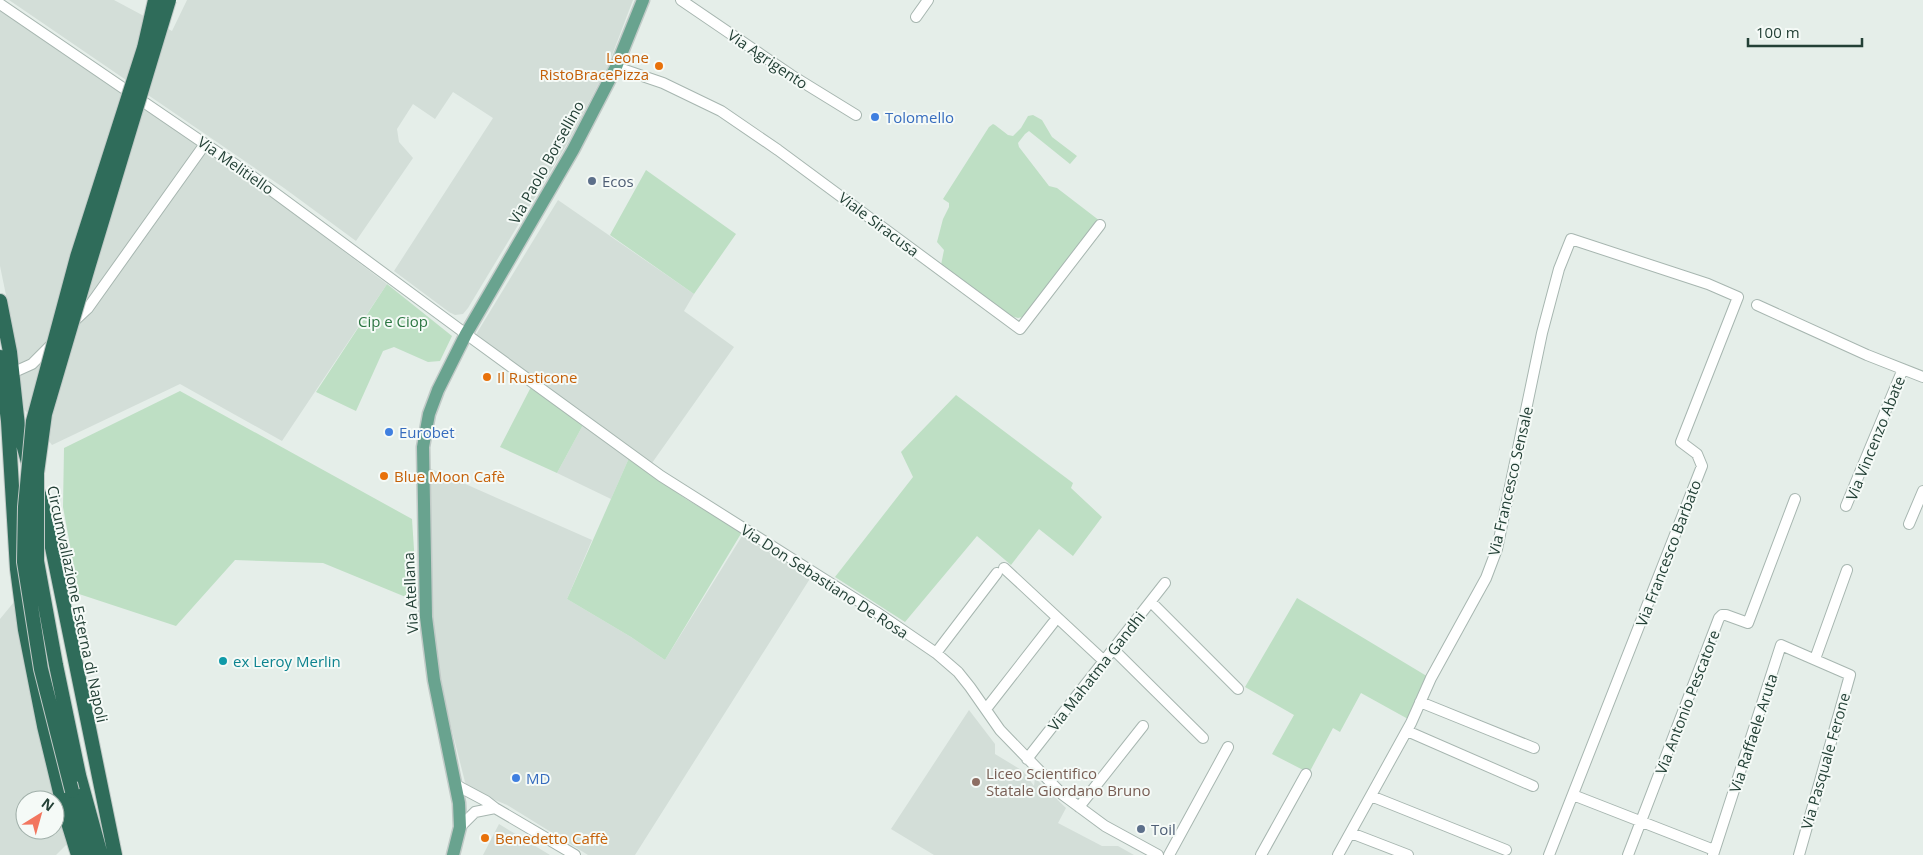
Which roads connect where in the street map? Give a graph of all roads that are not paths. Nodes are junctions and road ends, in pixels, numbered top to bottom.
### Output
1 (155, 0) edge
2 (169, 0) edge
3 (643, 0) edge
4 (681, 0) edge
5 (928, 0) edge
6 (0, 4) edge
7 (916, 17) dead end
8 (616, 67) junction
9 (856, 116) dead end
10 (205, 144) junction
11 (1100, 225) dead end
12 (1584, 243) joint
13 (0, 301) edge
14 (1757, 305) dead end
15 (466, 334) junction
16 (0, 357) edge
17 (1903, 369) junction
18 (12, 373) junction
19 (1923, 377) edge
20 (1923, 491) edge
21 (1795, 499) dead end
22 (1846, 506) dead end
23 (1909, 524) dead end
24 (1847, 570) dead end
25 (1165, 583) dead end
26 (1151, 602) junction
27 (1053, 623) dead end
28 (1114, 650) junction
29 (936, 653) junction
30 (1815, 659) junction
31 (1104, 661) junction
32 (1238, 689) dead end
33 (1420, 702) junction
34 (986, 709) junction
35 (1143, 726) dead end
36 (1407, 731) junction
37 (1203, 738) dead end
38 (1228, 746) dead end
39 (1534, 748) dead end
40 (1027, 759) junction
41 (1306, 774) dead end
42 (456, 785) junction
43 (1533, 786) dead end
44 (1573, 795) junction
45 (1371, 796) junction
46 (1079, 807) junction
47 (495, 808) junction
48 (1642, 822) junction
49 (460, 826) junction
50 (1351, 833) junction
51 (1506, 850) dead end
52 (1713, 853) edge
53 (78, 855) edge
54 (90, 855) edge
55 (101, 855) edge
56 (115, 855) edge
57 (453, 855) edge
58 (575, 855) edge
59 (1158, 855) edge
60 (1169, 855) edge
61 (1261, 855) edge
62 (1338, 855) edge
63 (1408, 855) edge
64 (1549, 855) edge
65 (1628, 855) edge
66 (1799, 855) edge

1 - 54 highway, bridge
2 - 55 highway, bridge
3 - 8 main road, Via Paolo Borsellino
4 - 9 street, Via Agrigento
5 - 7 street
6 - 10 street, Via Melitiello
8 - 11 street, Viale Siracusa
8 - 15 main road, Via Paolo Borsellino
10 - 15 street, Via Melitiello
10 - 18 street
12 - 33 street, Via Francesco Sensale
12 - 44 street, Via Francesco Barbato
13 - 18 highway, Circumvallazione Esterna di Napoli
14 - 17 street
15 - 29 street, Via Don Sebastiano De Rosa
15 - 42 main road, Via Atellana
16 - 53 highway
17 - 19 street
17 - 22 street, Via Vincenzo Abate
18 - 56 highway, Circumvallazione Esterna di Napoli
20 - 23 street
21 - 48 street, Via Antonio Pescatore
24 - 30 street
25 - 26 street, Via Mahatma Gandhi
26 - 28 street, Via Mahatma Gandhi
26 - 32 street
27 - 34 street
28 - 31 street, Via Mahatma Gandhi
28 - 37 street
29 - 31 street
29 - 34 street, Via Don Sebastiano De Rosa
30 - 52 street, Via Raffaele Aruta
30 - 66 street, Via Pasquale Ferone
31 - 40 street, Via Mahatma Gandhi
33 - 36 street, Via Francesco Sensale
33 - 39 street
34 - 40 street, Via Don Sebastiano De Rosa
35 - 46 street
36 - 43 street
36 - 45 street, Via Francesco Sensale
38 - 60 street
40 - 46 street, Via Don Sebastiano De Rosa
41 - 61 street
42 - 47 street
42 - 49 main road, Via Atellana
44 - 48 street
44 - 64 street, Via Francesco Barbato
45 - 50 street, Via Francesco Sensale
45 - 51 street
46 - 59 street, Via Don Sebastiano De Rosa
47 - 49 street
47 - 58 street
48 - 52 street
48 - 65 street, Via Antonio Pescatore
49 - 57 main road, Via Atellana
50 - 62 street, Via Francesco Sensale
50 - 63 street

